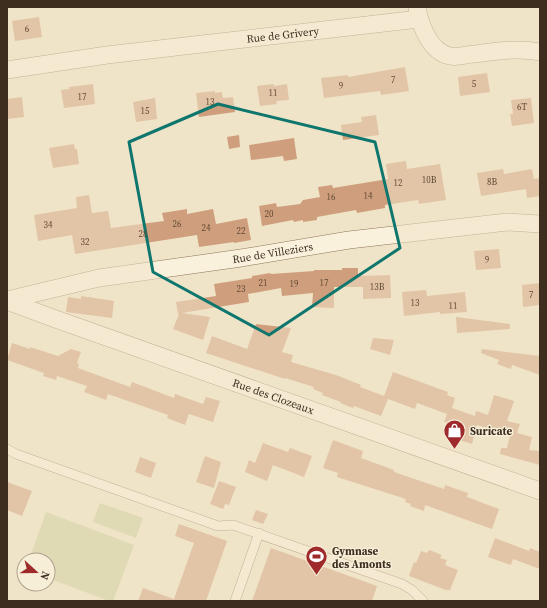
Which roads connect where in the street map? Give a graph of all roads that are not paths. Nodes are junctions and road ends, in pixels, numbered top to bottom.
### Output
1 (418, 13) edge
2 (540, 52) edge
3 (7, 70) edge
4 (540, 224) edge
5 (7, 301) edge
6 (7, 449) edge
7 (540, 491) edge
8 (259, 533) junction
9 (235, 601) edge
10 (423, 601) edge

1 - 2 street, Rue de Grivery
1 - 3 street, Rue de Grivery
4 - 5 street, Rue de Villeziers
5 - 7 street, Rue des Clozeaux
6 - 8 lane
8 - 9 lane
8 - 10 lane

